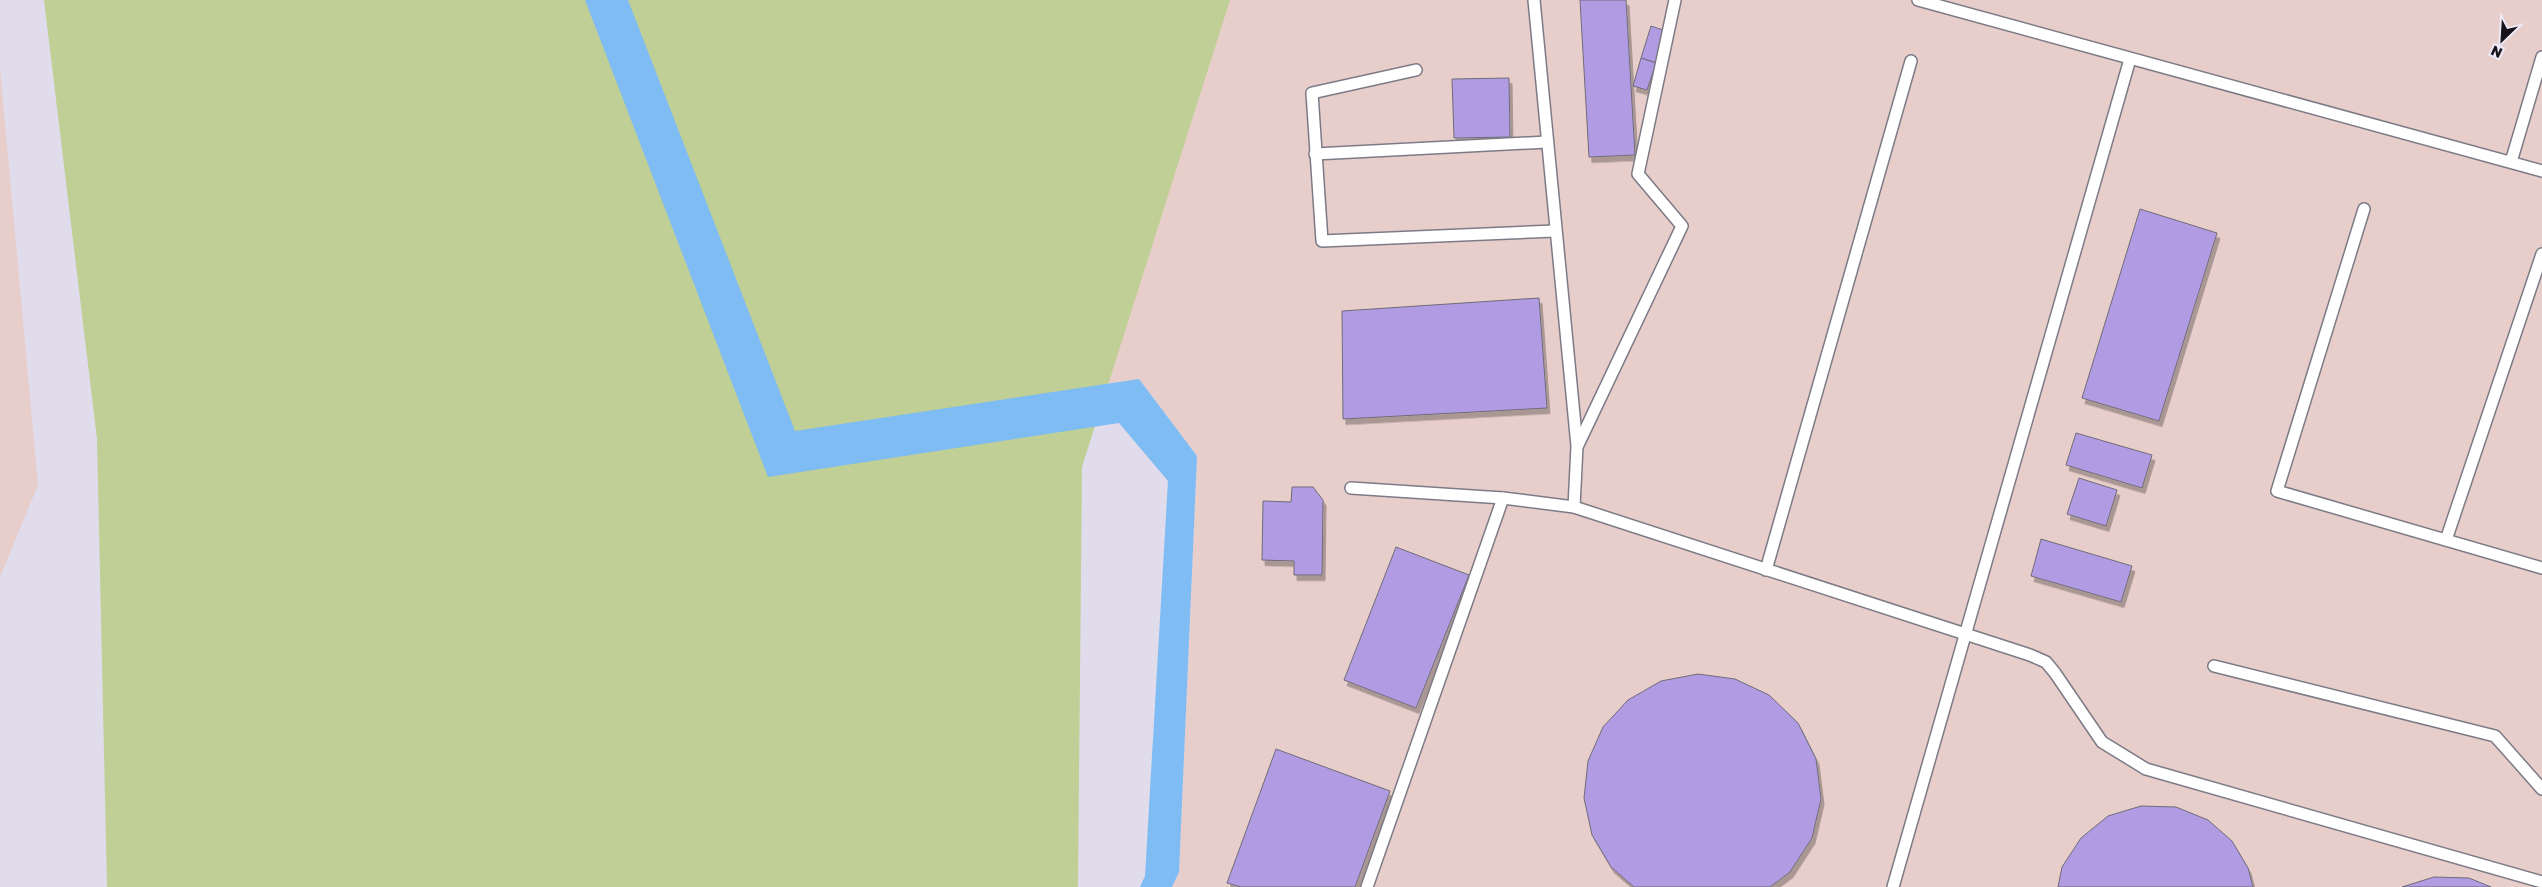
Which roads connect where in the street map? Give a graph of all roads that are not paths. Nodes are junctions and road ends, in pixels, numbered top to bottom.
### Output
1 (1534, 0) edge
2 (1675, 0) edge
3 (1918, 0) edge
4 (2542, 57) edge
5 (2130, 59) junction
6 (1911, 62) dead end
7 (1416, 70) dead end
8 (1547, 142) junction
9 (1314, 154) junction
10 (2511, 162) junction
11 (2542, 171) edge
12 (2364, 209) dead end
13 (1555, 231) junction
14 (2542, 254) edge
15 (1577, 446) junction
16 (1351, 488) dead end
17 (1503, 498) junction
18 (1574, 507) junction
19 (2446, 540) junction
20 (2542, 568) edge
21 (1766, 570) junction
22 (1966, 636) junction
23 (2214, 666) dead end
24 (2542, 789) edge
25 (2542, 882) edge
26 (1367, 887) edge
27 (1893, 887) edge

1 - 8 lane
2 - 15 lane
3 - 5 lane
4 - 10 lane
5 - 10 lane
5 - 22 lane
6 - 21 lane
7 - 9 lane
8 - 9 lane
8 - 13 lane
9 - 13 lane
10 - 11 lane
12 - 19 lane
13 - 15 lane
14 - 19 lane
15 - 18 lane
16 - 17 lane
17 - 18 lane
17 - 26 lane
18 - 21 lane
19 - 20 lane
21 - 22 lane
22 - 25 lane
22 - 27 lane
23 - 24 lane

